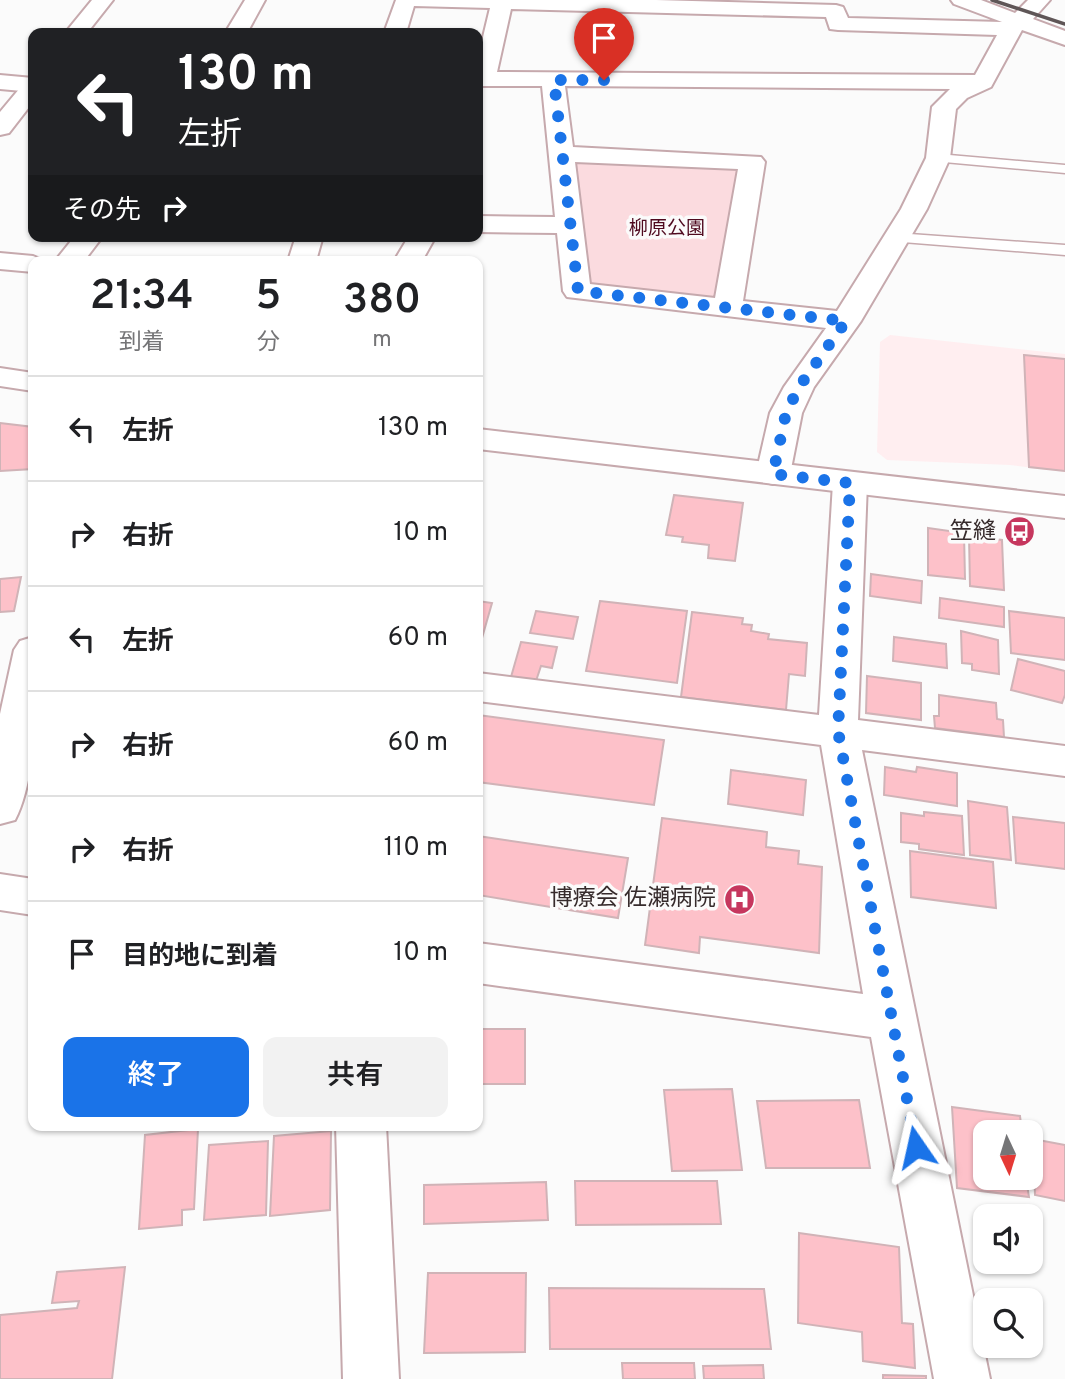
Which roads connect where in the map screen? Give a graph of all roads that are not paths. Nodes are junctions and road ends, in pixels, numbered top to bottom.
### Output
1 (103, 0) edge
2 (255, 0) edge
3 (406, 0) edge
4 (413, 0) edge
5 (961, 0) edge
6 (502, 2) junction
7 (576, 2) edge
8 (745, 4) edge
9 (1065, 8) edge
10 (1027, 10) edge
11 (80, 28) edge
12 (239, 28) edge
13 (397, 28) edge
14 (1065, 38) edge
15 (483, 72) edge
16 (483, 79) edge
17 (554, 80) junction
18 (0, 82) edge
19 (983, 82) junction
20 (28, 85) edge
21 (28, 92) edge
22 (0, 128) edge
23 (562, 154) junction
24 (938, 158) junction
25 (1065, 169) edge
26 (483, 224) edge
27 (570, 225) junction
28 (896, 239) junction
29 (85, 242) edge
30 (1065, 250) edge
31 (73, 256) edge
32 (0, 261) edge
33 (28, 264) edge
34 (729, 308) junction
35 (846, 321) junction
36 (0, 377) edge
37 (28, 381) edge
38 (483, 440) edge
39 (773, 474) junction
40 (850, 483) junction
41 (1065, 507) edge
42 (28, 674) edge
43 (483, 688) edge
44 (838, 731) junction
45 (1065, 761) edge
46 (0, 808) edge
47 (0, 892) edge
48 (28, 896) edge
49 (483, 964) edge
50 (891, 1019) junction
51 (361, 1131) edge
52 (371, 1379) edge
53 (962, 1379) edge

1 - 11 street
2 - 12 street
3 - 13 street
4 - 6 street
5 - 10 street
6 - 7 street
6 - 15 street
7 - 8 street
8 - 10 street
9 - 10 street
10 - 14 street
10 - 19 street
16 - 17 street
17 - 19 street
17 - 23 street
18 - 20 street
19 - 24 street
21 - 22 street
23 - 27 street
23 - 34 street
24 - 25 lane
24 - 28 street
26 - 27 street
27 - 34 street
28 - 30 lane
28 - 35 street
29 - 31 street
32 - 33 street
34 - 35 street
35 - 39 street
36 - 37 street
38 - 39 street
39 - 40 street
40 - 41 street
40 - 44 street
42 - 46 street
43 - 44 street
44 - 45 street
44 - 50 street
47 - 48 street
49 - 50 street
50 - 53 street
51 - 52 street

